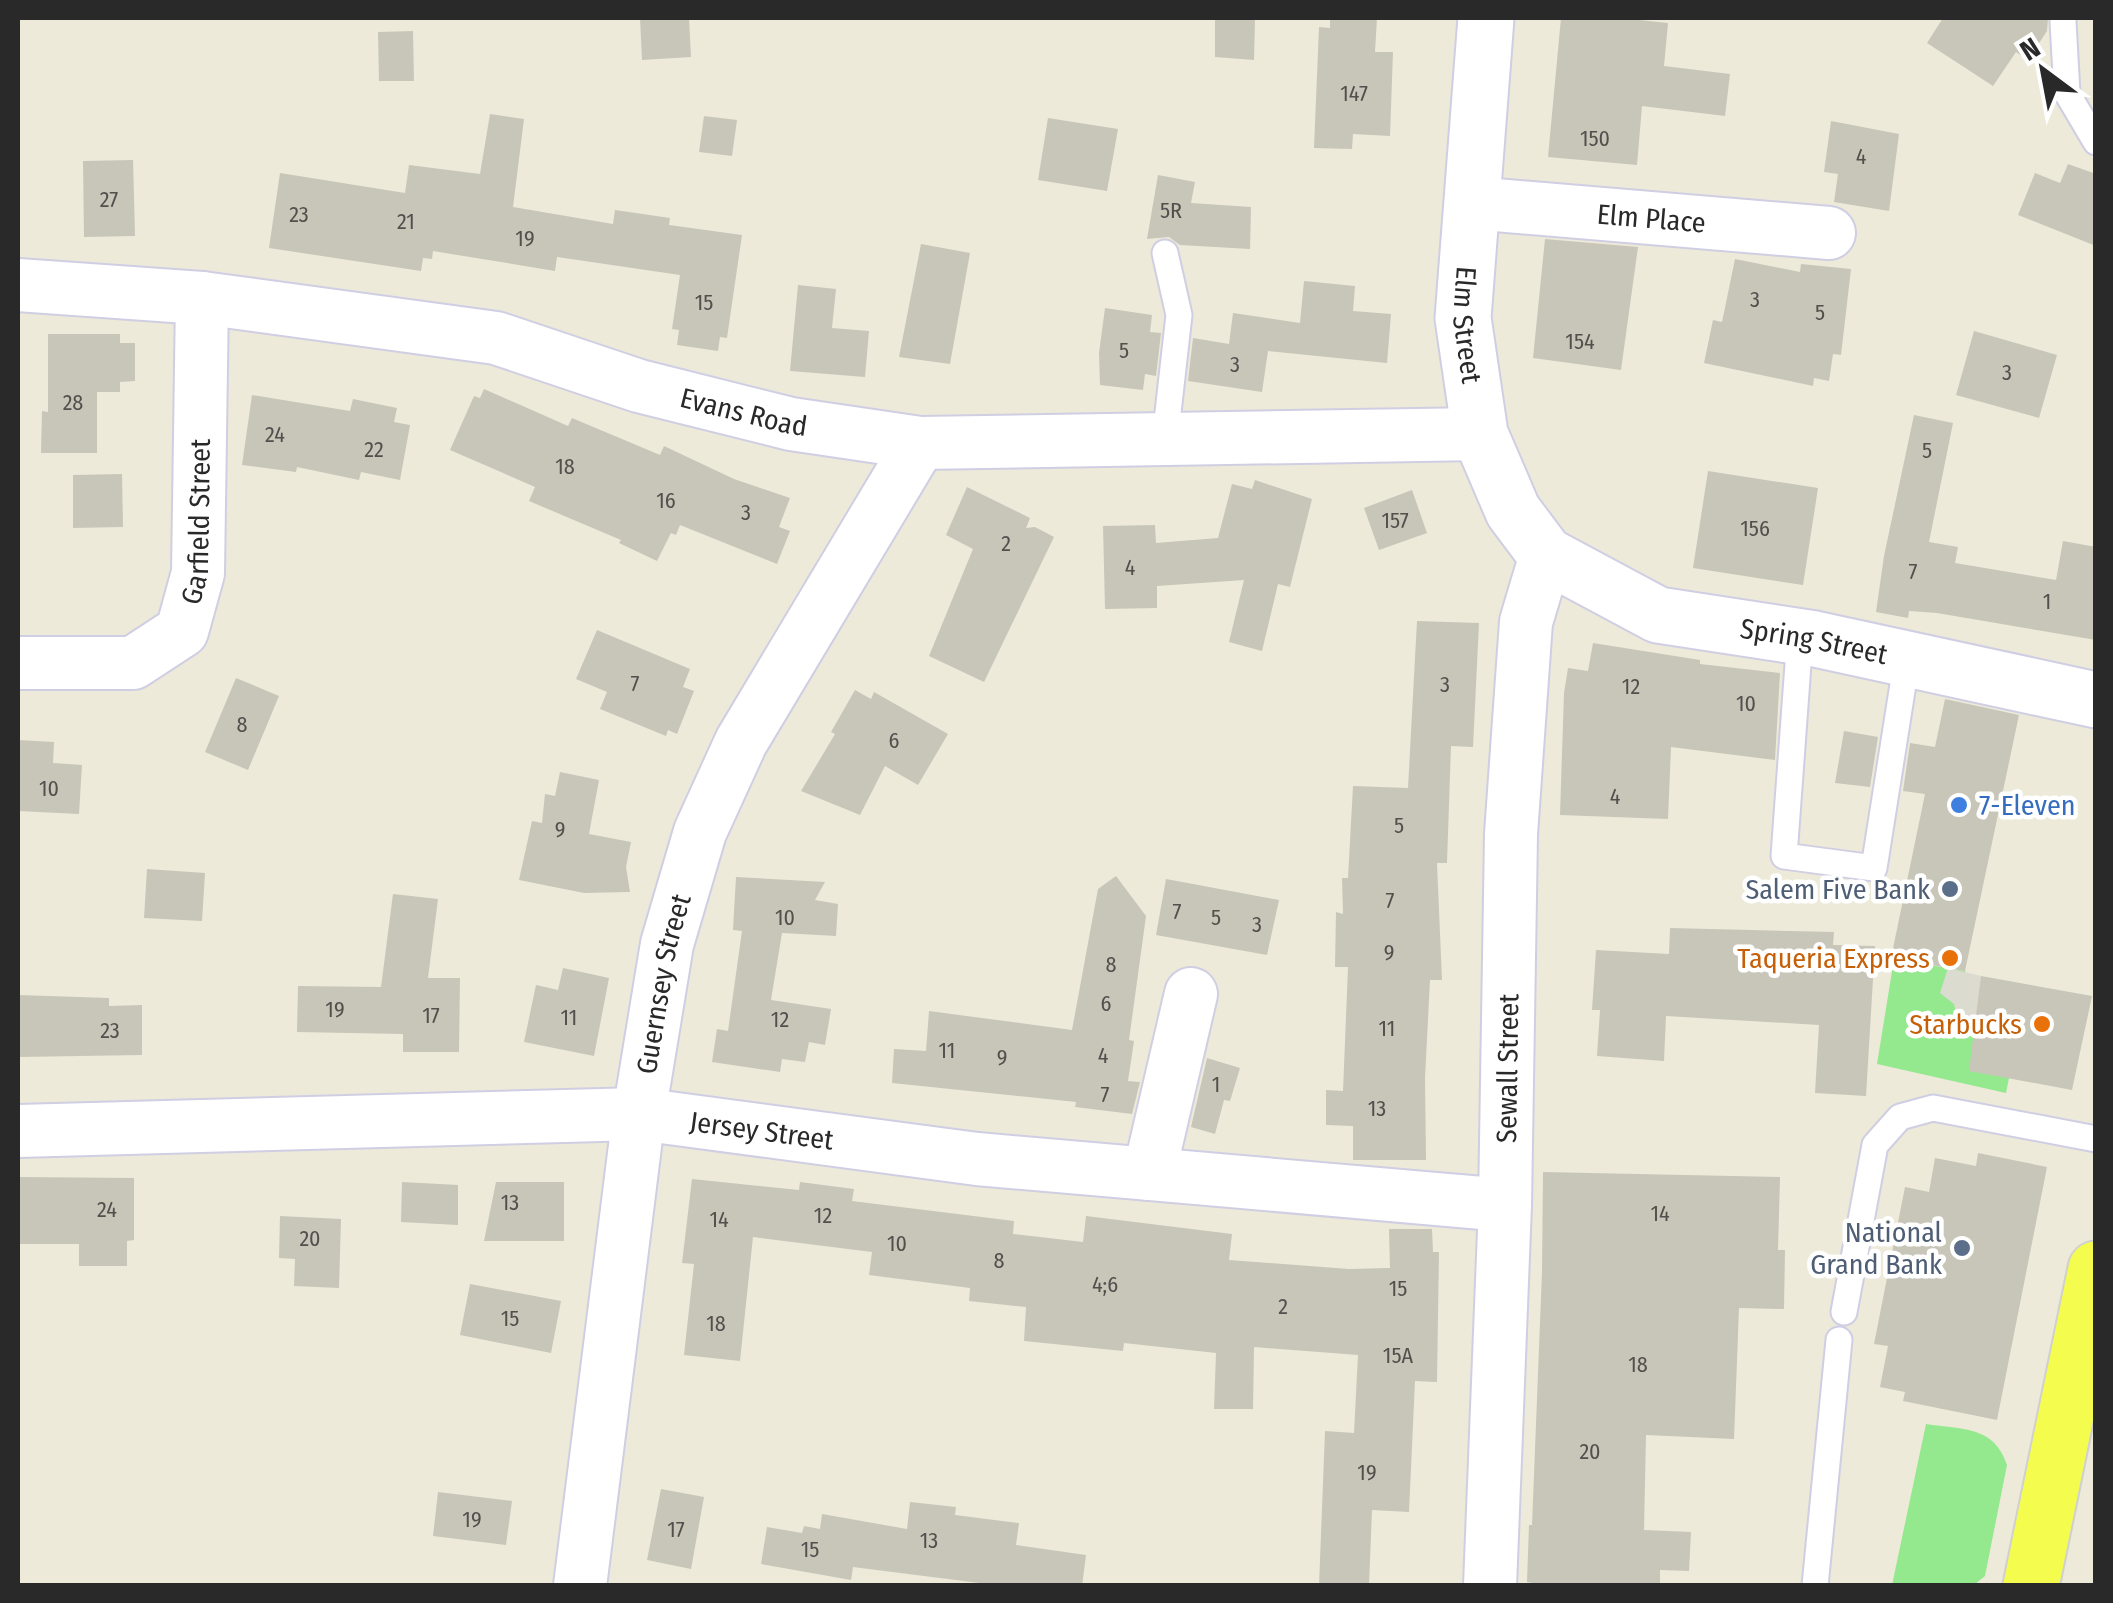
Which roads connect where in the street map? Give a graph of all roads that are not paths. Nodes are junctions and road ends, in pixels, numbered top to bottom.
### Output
1 (1486, 18) edge
2 (2063, 22) dead end
3 (2096, 142) edge
4 (1472, 203) junction
5 (1829, 233) dead end
6 (1166, 253) dead end
7 (18, 285) edge
8 (202, 298) junction
9 (1480, 434) junction
10 (1164, 439) junction
11 (920, 443) junction
12 (1546, 555) junction
13 (1800, 637) junction
14 (1907, 659) junction
15 (18, 663) edge
16 (2096, 700) edge
17 (1192, 994) dead end
18 (639, 1114) junction
19 (18, 1131) edge
20 (2096, 1139) edge
21 (1149, 1174) junction
22 (1505, 1205) junction
23 (2096, 1269) edge
24 (1844, 1312) dead end
25 (1838, 1340) dead end
26 (580, 1586) edge
27 (1490, 1586) edge
28 (1815, 1586) edge
29 (2032, 1586) edge

1 - 4 main road, Elm Street
2 - 3 lane
4 - 5 street, Elm Place
4 - 9 main road, Elm Street
6 - 10 lane
7 - 8 street, Evans Road
8 - 11 street, Evans Road
8 - 15 street, Garfield Street
9 - 10 street, Evans Road
9 - 12 main road, Elm Street
10 - 11 street, Evans Road
11 - 18 street, Guernsey Street
12 - 13 main road, Spring Street
12 - 22 street, Sewall Street
13 - 14 main road, Spring Street
13 - 14 lane
14 - 16 main road, Spring Street
17 - 21 street
18 - 19 street, Jersey Street
18 - 21 street, Jersey Street
18 - 26 street, Guernsey Street
20 - 24 lane
21 - 22 street, Jersey Street
22 - 27 street, Sewall Street
23 - 29 main road
25 - 28 lane

